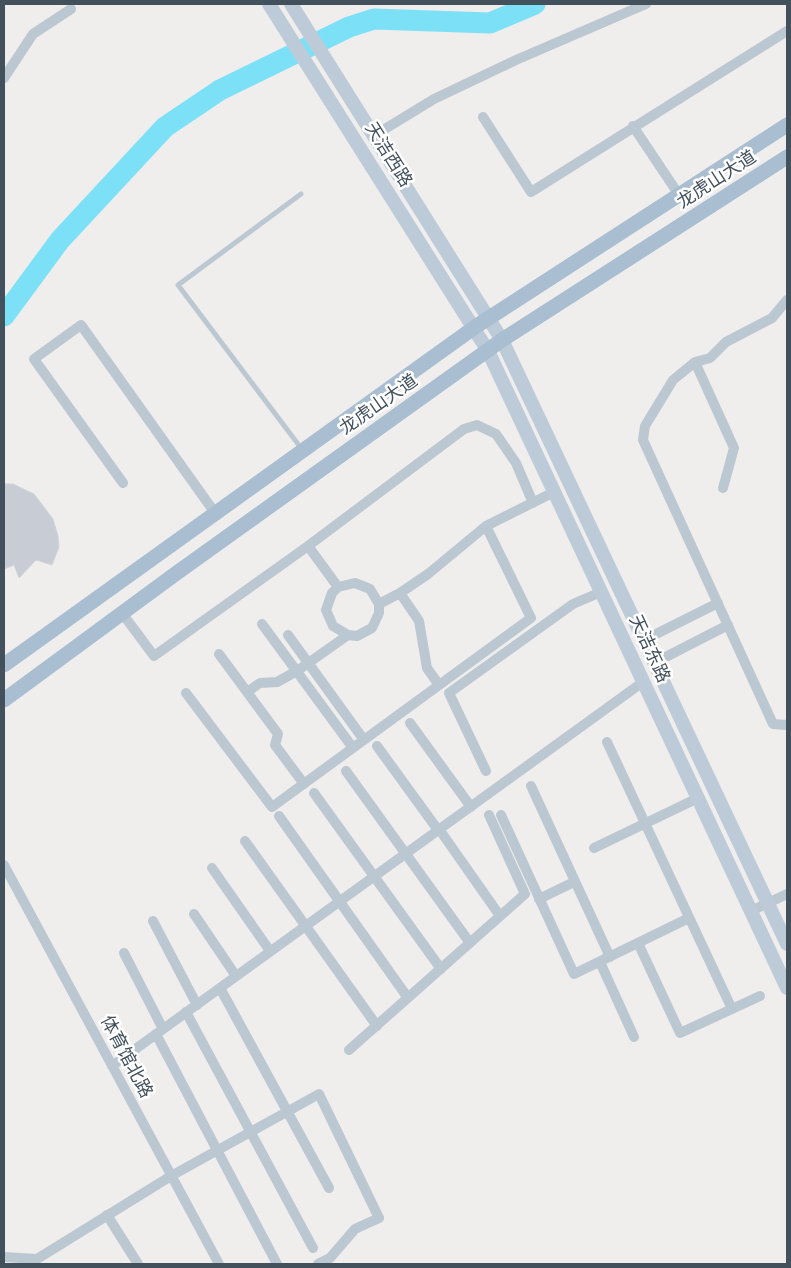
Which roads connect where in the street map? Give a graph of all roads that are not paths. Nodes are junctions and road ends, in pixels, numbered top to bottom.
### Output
1 (269, 4) edge
2 (291, 4) edge
3 (646, 4) edge
4 (71, 9) dead end
5 (787, 31) edge
6 (4, 78) edge
7 (483, 117) dead end
8 (787, 125) edge
9 (634, 126) junction
10 (375, 135) junction
11 (787, 157) edge
12 (301, 194) dead end
13 (679, 195) junction
14 (787, 300) edge
15 (489, 318) junction
16 (475, 327) junction
17 (502, 340) junction
18 (488, 351) junction
19 (695, 362) junction
20 (303, 451) junction
21 (123, 483) dead end
22 (723, 488) dead end
23 (554, 492) junction
24 (533, 503) junction
25 (216, 513) junction
26 (486, 526) junction
27 (308, 546) junction
28 (338, 587) junction
29 (601, 592) junction
30 (400, 593) junction
31 (718, 603) junction
32 (379, 604) junction
33 (122, 613) junction
34 (262, 624) dead end
35 (728, 625) junction
36 (288, 635) dead end
37 (348, 635) junction
38 (644, 640) junction
39 (219, 654) dead end
40 (308, 663) junction
41 (654, 663) junction
42 (4, 665) edge
43 (297, 671) junction
44 (643, 682) junction
45 (439, 685) junction
46 (247, 692) junction
47 (186, 693) dead end
48 (4, 700) edge
49 (410, 723) dead end
50 (787, 725) edge
51 (364, 740) junction
52 (607, 742) dead end
53 (377, 746) dead end
54 (353, 748) junction
55 (346, 771) dead end
56 (486, 771) dead end
57 (304, 784) junction
58 (531, 786) dead end
59 (314, 793) dead end
60 (698, 798) junction
61 (471, 806) junction
62 (489, 815) dead end
63 (279, 816) dead end
64 (501, 816) dead end
65 (645, 824) junction
66 (439, 830) junction
67 (246, 841) dead end
68 (594, 848) dead end
69 (407, 853) junction
70 (4, 865) edge
71 (212, 868) dead end
72 (375, 876) junction
73 (574, 882) junction
74 (787, 894) edge
75 (539, 899) junction
76 (339, 902) junction
77 (768, 903) junction
78 (751, 912) junction
79 (194, 914) dead end
80 (500, 916) junction
81 (689, 918) junction
82 (153, 922) dead end
83 (305, 926) junction
84 (470, 943) junction
85 (638, 943) junction
86 (787, 944) edge
87 (270, 951) junction
88 (124, 953) dead end
89 (610, 957) junction
90 (600, 962) junction
91 (441, 969) junction
92 (236, 976) junction
93 (220, 988) junction
94 (787, 988) edge
95 (760, 996) dead end
96 (408, 998) junction
97 (196, 1005) junction
98 (732, 1009) junction
99 (186, 1012) junction
100 (376, 1026) junction
101 (159, 1032) junction
102 (634, 1037) dead end
103 (349, 1050) dead end
104 (112, 1066) junction
105 (287, 1112) junction
106 (250, 1132) junction
107 (217, 1150) junction
108 (172, 1176) junction
109 (329, 1188) dead end
110 (107, 1216) junction
111 (313, 1248) dead end
112 (4, 1257) edge
113 (330, 1261) edge
114 (138, 1264) edge
115 (219, 1264) edge
116 (277, 1264) edge
117 (318, 1264) edge

1 - 16 main road, 天洁西路
2 - 10 main road, 天洁西路
3 - 10 street
4 - 6 street
5 - 9 street
7 - 9 street
8 - 13 main road, 龙虎山大道
9 - 13 street
10 - 15 main road, 天洁西路
11 - 17 main road, 龙虎山大道
12 - 20 lane
13 - 15 main road, 龙虎山大道
14 - 19 street
15 - 16 main road, 龙虎山大道
15 - 17 main road, 天洁东路
16 - 18 main road, 天洁东路
16 - 20 main road, 龙虎山大道
17 - 18 main road, 龙虎山大道
17 - 38 main road, 天洁东路
18 - 23 main road, 天洁东路
18 - 33 main road, 龙虎山大道
19 - 22 street
19 - 31 street
20 - 25 main road, 龙虎山大道
21 - 25 street
23 - 24 street
23 - 29 main road, 天洁东路
24 - 26 street
24 - 27 street
25 - 42 main road, 龙虎山大道
26 - 30 street
26 - 45 street
27 - 28 street
27 - 33 street
28 - 32 street
28 - 37 street
29 - 44 main road, 天洁东路
29 - 56 street
30 - 32 street
30 - 45 street
31 - 35 street
31 - 38 street
32 - 37 street
33 - 48 main road, 龙虎山大道
34 - 43 street
35 - 41 street
35 - 50 street
36 - 40 street
37 - 40 street
38 - 41 main road, 天洁东路
39 - 46 street
40 - 43 street
40 - 51 street
41 - 77 main road, 天洁东路
43 - 46 street
43 - 54 street
44 - 60 main road, 天洁东路
44 - 61 street
45 - 51 street
46 - 57 street
47 - 57 street
49 - 61 street
51 - 54 street
52 - 65 street
53 - 66 street
54 - 57 street
55 - 69 street
58 - 73 street
59 - 72 street
60 - 65 street
60 - 78 main road, 天洁东路
61 - 66 street
62 - 80 street
63 - 76 street
64 - 75 street
65 - 68 street
65 - 81 street
66 - 69 street
66 - 80 street
67 - 83 street
69 - 72 street
69 - 84 street
70 - 104 street, 体育馆北路
71 - 87 street
72 - 76 street
72 - 91 street
73 - 75 street
73 - 89 street
74 - 77 street
75 - 90 street
76 - 83 street
76 - 96 street
77 - 78 street
77 - 86 main road, 天洁东路
78 - 94 main road, 天洁东路
79 - 92 street
80 - 84 street
81 - 85 street
81 - 98 street
82 - 97 street
83 - 87 street
83 - 100 street
84 - 91 street
85 - 89 street
85 - 98 street
87 - 92 street
88 - 101 street
89 - 90 street
90 - 102 street
91 - 96 street
92 - 93 street
93 - 97 street
93 - 105 street
95 - 98 street
96 - 100 street
97 - 99 street
99 - 101 street
99 - 106 street
100 - 103 street
101 - 104 street
101 - 107 street
104 - 108 street, 体育馆北路
105 - 106 street
105 - 109 street
105 - 113 street
106 - 107 street
106 - 111 street
107 - 108 street
107 - 116 street
108 - 110 street
108 - 115 street, 体育馆北路
110 - 112 street
110 - 114 street
113 - 117 street

